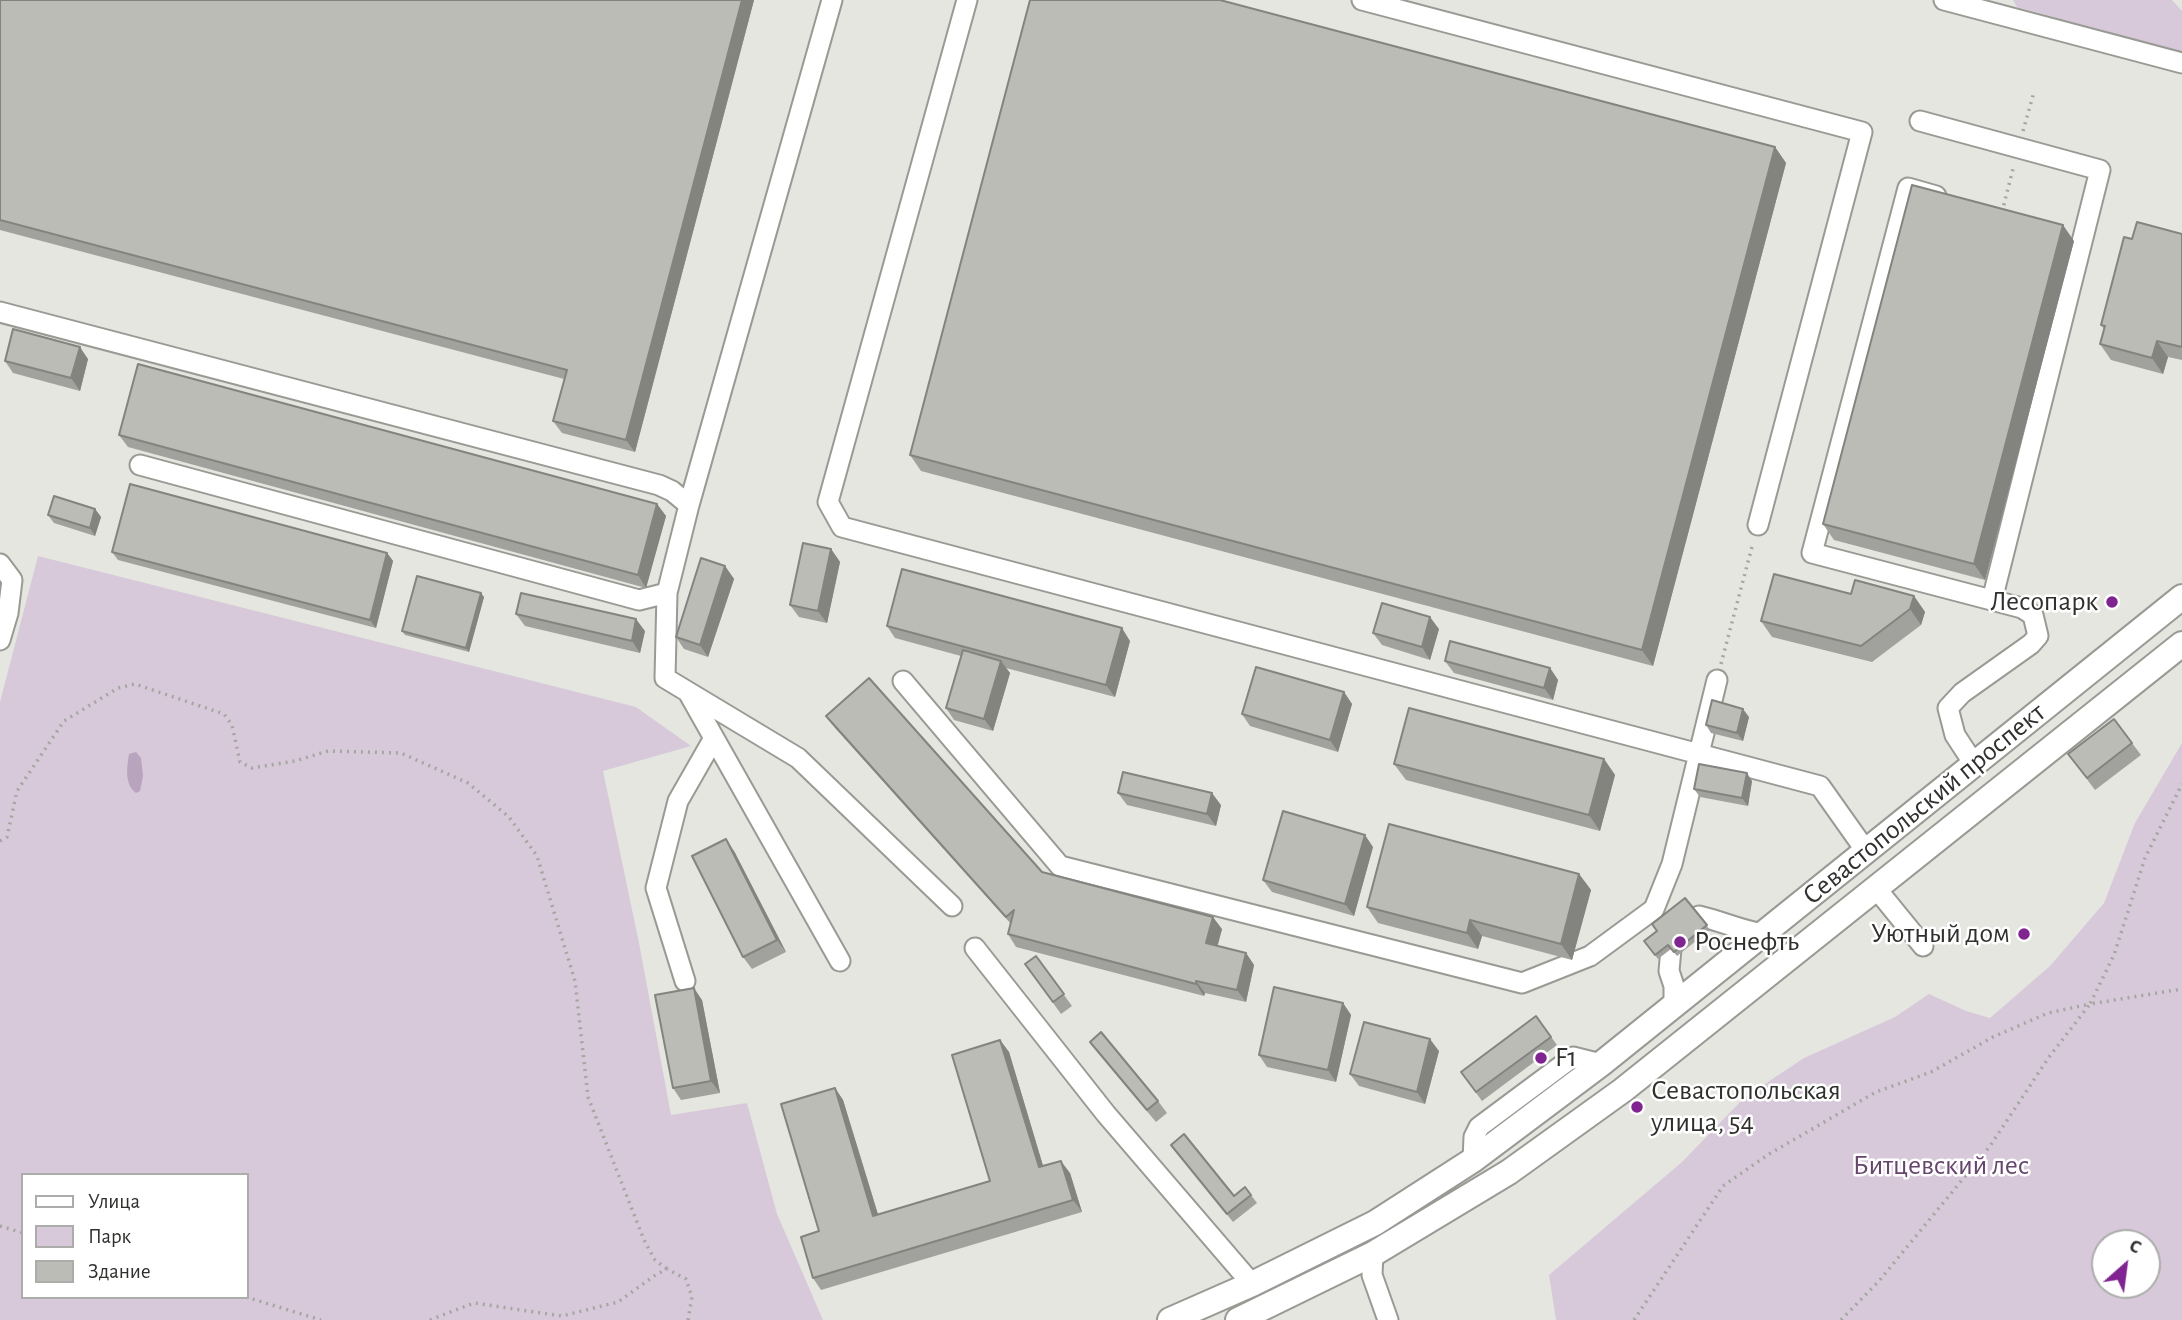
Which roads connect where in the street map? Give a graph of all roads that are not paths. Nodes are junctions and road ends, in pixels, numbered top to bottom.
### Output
1 (832, 0) edge
2 (967, 0) edge
3 (1362, 0) edge
4 (1944, 0) edge
5 (2182, 62) edge
6 (1920, 121) dead end
7 (1948, 199) edge
8 (0, 312) edge
9 (141, 465) dead end
10 (689, 505) junction
11 (1758, 525) road end
12 (0, 564) edge
13 (667, 593) junction
14 (2182, 597) edge
15 (1992, 600) junction
16 (0, 640) edge
17 (2182, 644) edge
18 (1717, 680) road end
19 (903, 681) dead end
20 (687, 691) junction
21 (713, 738) junction
22 (1699, 754) junction
23 (1974, 764) junction
24 (1866, 850) junction
25 (1875, 887) junction
26 (952, 906) dead end
27 (1699, 916) edge
28 (1763, 934) junction
29 (1923, 946) dead end
30 (975, 948) dead end
31 (1671, 949) edge
32 (840, 961) dead end
33 (685, 981) dead end
34 (1674, 1006) junction
35 (1373, 1254) junction
36 (1252, 1284) junction
37 (1386, 1318) edge
38 (1170, 1320) edge
39 (1238, 1320) edge

1 - 10 lane
2 - 22 lane
3 - 11 lane
4 - 5 lane
6 - 15 lane
7 - 15 lane
8 - 10 lane
9 - 13 lane
10 - 13 lane
12 - 16 lane
13 - 20 lane
14 - 23 main road, Севастопольский проспект
15 - 23 lane
17 - 25 main road, Севастопольский проспект
18 - 22 lane
19 - 22 lane
20 - 21 lane
20 - 26 lane
21 - 32 lane
21 - 33 lane
22 - 24 lane
23 - 24 main road, Севастопольский проспект
24 - 28 main road, Севастопольский проспект
25 - 29 lane
25 - 35 main road, Севастопольский проспект
27 - 28 lane
28 - 34 main road, Севастопольский проспект
30 - 36 lane
31 - 34 lane
34 - 36 main road, Севастопольский проспект
35 - 37 lane
35 - 39 main road, Севастопольский проспект
36 - 38 main road, Севастопольский проспект

